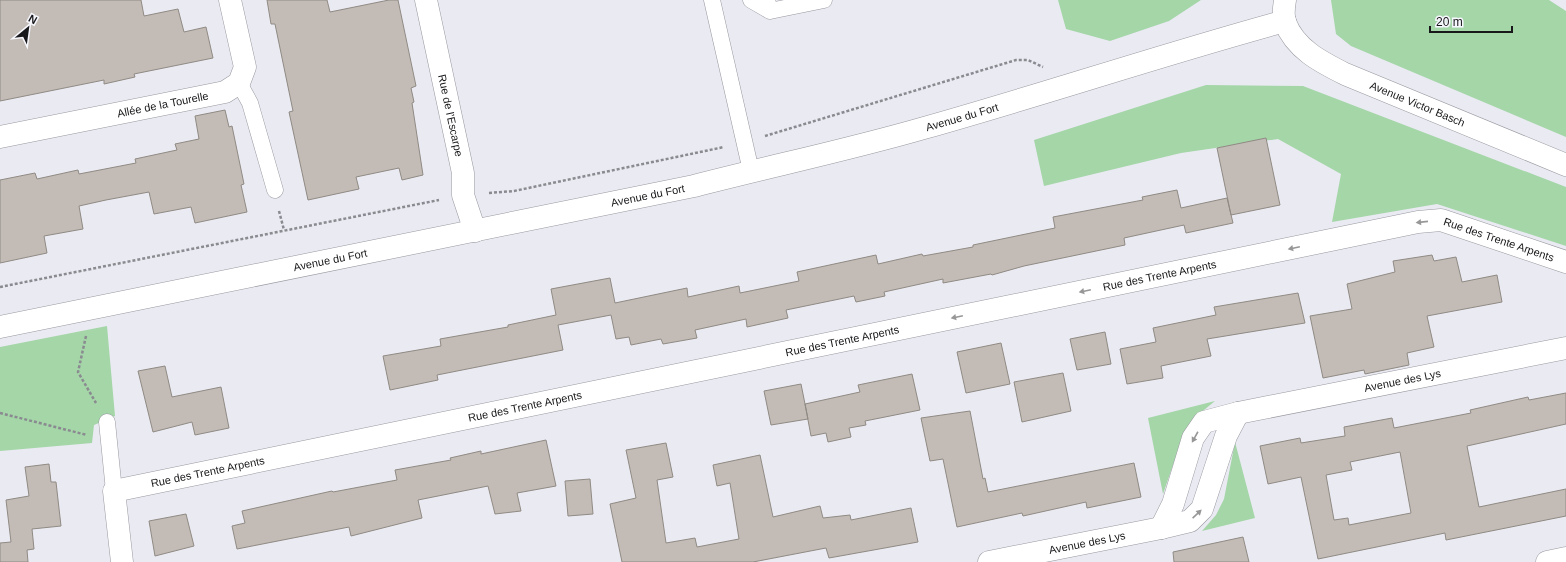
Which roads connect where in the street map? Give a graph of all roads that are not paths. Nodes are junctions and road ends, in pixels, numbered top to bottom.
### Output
1 (230, 0) edge
2 (426, 0) edge
3 (712, 0) edge
4 (752, 0) edge
5 (824, 0) edge
6 (769, 6) edge
7 (1285, 10) edge
8 (239, 83) junction
9 (0, 137) edge
10 (1566, 165) edge
11 (751, 171) junction
12 (275, 190) dead end
13 (475, 231) junction
14 (1566, 262) edge
15 (0, 327) edge
16 (1566, 348) edge
17 (1238, 413) junction
18 (107, 422) road end
19 (114, 491) junction
20 (1161, 528) junction
21 (1566, 558) edge
22 (122, 562) edge
23 (989, 562) edge
24 (1547, 562) edge

1 - 8 street
2 - 13 street, Rue de l’Escarpe
3 - 11 lane
4 - 6 lane
5 - 6 lane
7 - 10 street, Avenue Victor Basch
7 - 11 street, Avenue du Fort
8 - 9 street, Allée de la Tourelle
8 - 12 lane
11 - 13 street, Avenue du Fort
13 - 15 street, Avenue du Fort
14 -> 19 street, Rue des Trente Arpents
16 - 17 street, Avenue des Lys
20 -> 17 street, Avenue des Lys
17 -> 20 street, Avenue des Lys
18 - 19 lane
19 - 22 street
20 - 23 street, Avenue des Lys
21 - 24 street

